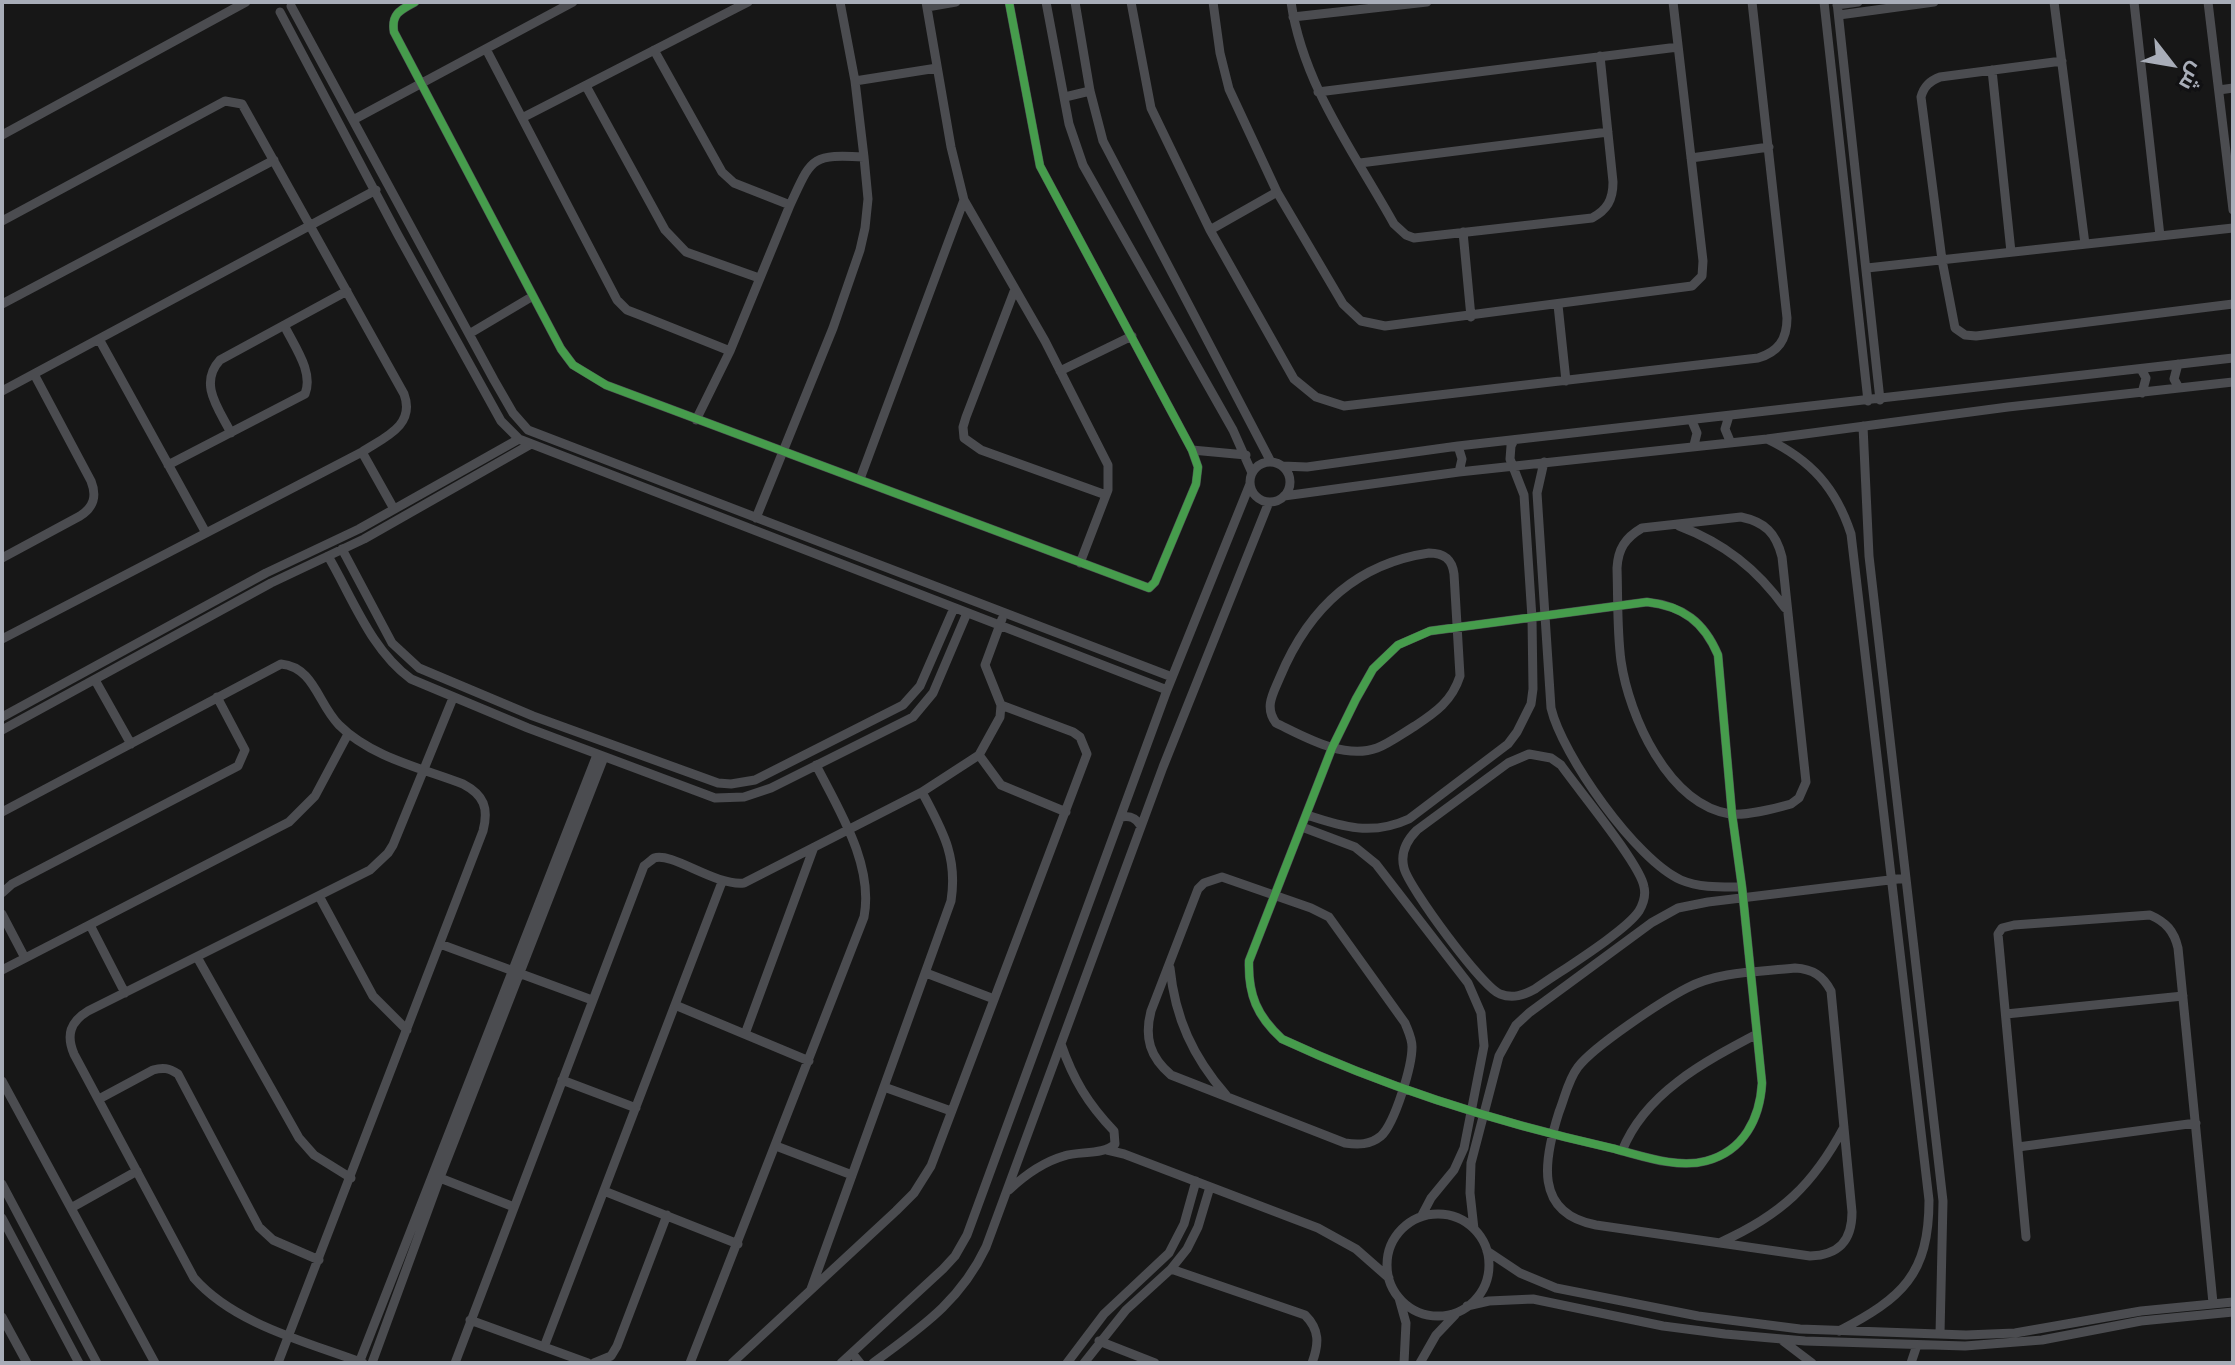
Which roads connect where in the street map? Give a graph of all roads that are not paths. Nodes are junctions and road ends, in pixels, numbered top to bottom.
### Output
1 (246, 2) edge
2 (415, 2) edge
3 (573, 2) edge
4 (748, 2) edge
5 (840, 2) edge
6 (956, 2) edge
7 (1009, 2) edge
8 (1046, 2) edge
9 (1075, 2) edge
10 (1131, 2) edge
11 (1213, 2) edge
12 (1291, 2) edge
13 (1427, 2) edge
14 (1673, 2) edge
15 (1752, 2) edge
16 (1824, 2) edge
17 (1858, 2) edge
18 (1934, 2) edge
19 (2054, 2) edge
20 (2134, 2) edge
21 (2208, 2) edge
22 (927, 5) edge
23 (291, 6) dead end
24 (1838, 7) edge
25 (280, 12) dead end
26 (1293, 17) junction
27 (1678, 47) junction
28 (486, 49) junction
29 (654, 50) junction
30 (1600, 56) junction
31 (2062, 61) junction
32 (937, 68) junction
33 (1992, 70) junction
34 (325, 71) junction
35 (1845, 71) junction
36 (1832, 73) junction
37 (314, 77) junction
38 (855, 81) junction
39 (420, 84) junction
40 (586, 86) junction
41 (2233, 88) edge
42 (2219, 90) junction
43 (1090, 91) junction
44 (1318, 92) junction
45 (1065, 97) junction
46 (522, 118) junction
47 (353, 120) junction
48 (1608, 132) junction
49 (2, 135) edge
50 (1769, 147) junction
51 (864, 157) junction
52 (1691, 158) junction
53 (274, 160) junction
54 (1360, 163) junction
55 (376, 190) junction
56 (1277, 192) junction
57 (964, 200) junction
58 (790, 205) junction
59 (2233, 210) edge
60 (2, 221) edge
61 (311, 225) junction
62 (410, 228) junction
63 (2233, 228) edge
64 (1210, 230) junction
65 (1463, 232) junction
66 (398, 235) junction
67 (2160, 236) junction
68 (2085, 244) junction
69 (2011, 252) junction
70 (1942, 260) junction
71 (1867, 268) junction
72 (759, 278) junction
73 (1015, 289) junction
74 (347, 291) junction
75 (533, 296) junction
76 (2, 304) edge
77 (2233, 304) edge
78 (1558, 305) junction
79 (1471, 317) junction
80 (284, 325) junction
81 (469, 334) junction
82 (1132, 336) junction
83 (99, 339) junction
84 (1876, 348) junction
85 (1862, 350) junction
86 (730, 351) junction
87 (2233, 358) edge
88 (2178, 364) junction
89 (2141, 369) junction
90 (1060, 371) junction
91 (34, 374) junction
92 (494, 380) junction
93 (1566, 381) junction
94 (2233, 382) edge
95 (483, 387) junction
96 (2179, 388) junction
97 (2, 391) edge
98 (2142, 393) junction
99 (1880, 400) junction
100 (1868, 401) junction
101 (1729, 416) junction
102 (696, 420) junction
103 (1692, 421) junction
104 (1863, 426) junction
105 (231, 433) junction
106 (519, 439) junction
107 (1767, 439) junction
108 (1514, 440) junction
109 (1730, 441) junction
110 (531, 444) junction
111 (1694, 445) junction
112 (1458, 446) junction
113 (1192, 450) junction
114 (783, 451) junction
115 (362, 452) junction
116 (1246, 455) junction
117 (601, 459) junction
118 (481, 460) junction
119 (1544, 462) junction
120 (1276, 464) junction
121 (168, 465) junction
122 (1512, 466) junction
123 (487, 470) junction
124 (598, 470) junction
125 (1459, 472) junction
126 (1252, 473) junction
127 (860, 479) junction
128 (1250, 484) junction
129 (1106, 495) junction
130 (1284, 496) junction
131 (1269, 502) junction
132 (394, 509) junction
133 (756, 518) junction
134 (1675, 525) junction
135 (359, 529) junction
136 (206, 533) junction
137 (364, 539) junction
138 (342, 549) junction
139 (328, 556) junction
140 (2, 558) edge
141 (1080, 563) junction
142 (1618, 606) junction
143 (954, 608) junction
144 (1787, 611) junction
145 (967, 613) junction
146 (1005, 613) junction
147 (1545, 616) junction
148 (1532, 618) junction
149 (1000, 625) junction
150 (1458, 627) junction
151 (2, 639) edge
152 (1172, 677) junction
153 (95, 680) junction
154 (1167, 690) junction
155 (49, 692) junction
156 (217, 697) junction
157 (453, 698) junction
158 (55, 702) junction
159 (1001, 705) junction
160 (533, 716) junction
161 (2, 717) edge
162 (528, 728) junction
163 (2, 730) edge
164 (348, 734) junction
165 (131, 744) junction
166 (1508, 744) junction
167 (1332, 748) junction
168 (979, 755) junction
169 (601, 756) junction
170 (1518, 757) junction
171 (816, 765) junction
172 (424, 769) junction
173 (755, 780) junction
174 (1135, 781) junction
175 (922, 792) junction
176 (759, 793) junction
177 (1154, 793) junction
178 (2, 812) edge
179 (1066, 812) junction
180 (1732, 814) junction
181 (1307, 815) junction
182 (1121, 817) junction
183 (1409, 819) junction
184 (1141, 826) junction
185 (1302, 827) junction
186 (848, 830) junction
187 (1417, 830) junction
188 (814, 847) junction
189 (1906, 878) junction
190 (1890, 881) junction
191 (722, 882) junction
192 (1412, 887) junction
193 (1742, 887) junction
194 (2, 893) edge
195 (1276, 895) junction
196 (1398, 895) junction
197 (319, 896) junction
198 (1743, 898) junction
199 (1640, 909) junction
200 (2, 914) edge
201 (1651, 923) junction
202 (90, 925) junction
203 (440, 944) junction
204 (197, 957) junction
205 (25, 958) junction
206 (1170, 965) junction
207 (2, 970) edge
208 (517, 972) junction
209 (926, 973) junction
210 (1751, 973) junction
211 (1489, 988) junction
212 (125, 993) junction
213 (2183, 996) junction
214 (1475, 997) junction
215 (994, 999) junction
216 (592, 1000) junction
217 (675, 1005) junction
218 (2006, 1014) junction
219 (407, 1030) junction
220 (745, 1034) junction
221 (1757, 1034) junction
222 (1061, 1044) junction
223 (809, 1061) junction
224 (562, 1080) junction
225 (2, 1081) edge
226 (884, 1087) junction
227 (1402, 1087) junction
228 (1227, 1096) junction
229 (99, 1099) junction
230 (636, 1108) junction
231 (951, 1111) junction
232 (1472, 1112) junction
233 (1484, 1115) junction
234 (2196, 1123) junction
235 (1844, 1127) junction
236 (1552, 1135) junction
237 (776, 1146) junction
238 (2018, 1147) junction
239 (1107, 1150) junction
240 (1622, 1151) junction
241 (137, 1171) junction
242 (852, 1175) junction
243 (351, 1178) junction
244 (440, 1178) junction
245 (1196, 1181) junction
246 (2, 1184) edge
247 (1210, 1187) junction
248 (604, 1191) junction
249 (1006, 1193) junction
250 (514, 1207) junction
251 (71, 1208) junction
252 (667, 1215) junction
253 (1421, 1217) junction
254 (2, 1218) edge
255 (1474, 1229) junction
256 (2026, 1237) dead end
257 (1721, 1243) junction
258 (738, 1244) junction
259 (1487, 1251) junction
260 (319, 1260) junction
261 (1171, 1269) junction
262 (1389, 1279) junction
263 (810, 1292) junction
264 (1399, 1298) junction
265 (2233, 1302) edge
266 (2213, 1303) junction
267 (1463, 1309) junction
268 (2233, 1312) edge
269 (2, 1318) edge
270 (470, 1320) junction
271 (1839, 1331) junction
272 (1940, 1334) junction
273 (289, 1335) junction
274 (1780, 1339) junction
275 (1099, 1341) junction
276 (1917, 1345) junction
277 (544, 1347) junction
278 (852, 1353) junction
279 (27, 1363) edge
280 (79, 1363) edge
281 (97, 1363) edge
282 (155, 1363) edge
283 (278, 1363) edge
284 (361, 1363) edge
285 (372, 1363) edge
286 (455, 1363) edge
287 (591, 1363) edge
288 (690, 1363) edge
289 (732, 1363) edge
290 (841, 1363) edge
291 (860, 1363) edge
292 (873, 1363) edge
293 (1067, 1363) edge
294 (1084, 1363) edge
295 (1155, 1363) edge
296 (1312, 1363) edge
297 (1404, 1363) edge
298 (1420, 1363) edge
299 (1812, 1363) edge
300 (1911, 1363) edge

1 - 49 street
2 - 39 street
3 - 28 street
4 - 29 street
5 - 38 street
6 - 22 street
7 - 82 street
8 - 45 street
9 - 43 street
10 - 64 street
11 - 56 street
12 - 26 street
13 - 26 street
14 - 27 street
15 - 50 street
16 - 36 street
17 - 24 street
18 - 24 street
19 - 31 street
20 - 67 street
21 - 42 street
22 - 32 street
23 - 34 street
24 - 35 street
25 - 37 street
26 - 44 street
27 - 30 street
27 - 52 street
28 - 39 street
28 - 46 street
29 - 40 street
29 - 58 street
30 - 44 street
30 - 48 street
31 - 33 street
31 - 68 street
32 - 38 street
32 - 57 street
33 - 69 street
33 - 70 street
34 - 37 street
34 - 47 street
35 - 36 street
35 - 71 street
36 - 85 street
37 - 55 street
38 - 51 street
39 - 47 street
39 - 75 street
40 - 46 street
40 - 72 street
41 - 42 street
42 - 59 street
43 - 45 street
43 - 120 street
44 - 54 street
45 - 116 street
46 - 86 street
47 - 62 street
48 - 54 street
48 - 65 street
50 - 52 street
50 - 93 street
51 - 58 street
51 - 114 street
52 - 78 street
53 - 60 street
53 - 61 street
53 - 76 street
54 - 65 street
55 - 61 street
55 - 66 street
56 - 64 street
56 - 79 street
57 - 73 street
57 - 127 street
58 - 72 street
61 - 74 street
61 - 83 street
62 - 66 street
62 - 81 street
63 - 67 street
64 - 93 street
65 - 79 street
66 - 95 street
67 - 68 street
68 - 69 street
69 - 70 street
70 - 71 street
70 - 77 street
71 - 84 street
72 - 86 street
73 - 90 street
73 - 129 street
74 - 80 street
74 - 115 street
75 - 81 street
75 - 102 street
78 - 79 street
78 - 93 street
80 - 105 street
80 - 105 street
81 - 92 street
82 - 90 street
82 - 113 street
83 - 91 street
83 - 121 street
84 - 85 street
84 - 99 street
85 - 100 street
86 - 102 street
87 - 88 street
88 - 89 street
88 - 96 street
89 - 98 street
89 - 99 street
90 - 129 street
91 - 97 street
91 - 140 street
92 - 95 street
92 - 117 street
94 - 96 street
95 - 106 street
96 - 98 street
98 - 104 street
99 - 100 street
100 - 101 street
101 - 103 street
101 - 109 street
102 - 114 street
103 - 108 street
103 - 111 street
104 - 107 street
104 - 189 street
105 - 121 street
106 - 110 street
106 - 118 street
107 - 109 street
107 - 190 street
108 - 112 street
108 - 122 street
109 - 111 street
110 - 123 street
110 - 124 street
111 - 119 street
112 - 120 street
112 - 125 street
113 - 116 street
113 - 141 street
114 - 127 street
114 - 133 street
115 - 132 street
115 - 136 street
116 - 126 street
117 - 124 street
117 - 133 street
118 - 123 street
118 - 132 street
119 - 122 street
119 - 147 street
120 - 126 street
120 - 130 street
121 - 136 street
122 - 125 street
122 - 148 street
123 - 137 street
124 - 143 street
125 - 130 street
126 - 128 street
127 - 141 street
128 - 131 street
128 - 152 street
129 - 141 street
130 - 131 street
131 - 177 street
132 - 135 street
133 - 146 street
134 - 142 street
134 - 144 street
134 - 144 street
135 - 137 street
135 - 155 street
136 - 151 street
137 - 138 street
138 - 139 street
138 - 160 street
139 - 153 street
139 - 157 street
142 - 147 street
142 - 180 street
142 - 180 street
143 - 145 street
143 - 173 street
144 - 180 street
145 - 149 street
145 - 171 street
146 - 149 street
146 - 152 street
147 - 148 street
147 - 193 street
148 - 150 street
148 - 166 street
149 - 154 street
149 - 159 street
150 - 167 street
150 - 167 street
150 - 167 street
152 - 154 street
153 - 158 street
153 - 165 street
154 - 174 street
155 - 158 street
155 - 161 street
156 - 164 street
156 - 165 street
156 - 194 street
157 - 162 street
157 - 172 street
158 - 163 street
159 - 168 street
159 - 179 street
160 - 162 street
160 - 173 street
162 - 169 street
164 - 172 street
164 - 202 street
165 - 178 street
166 - 170 street
166 - 183 street
167 - 181 street
168 - 175 street
168 - 179 street
169 - 176 street
169 - 208 street
170 - 187 street
170 - 199 street
171 - 176 street
171 - 186 street
172 - 197 street
172 - 203 street
173 - 176 street
174 - 177 street
174 - 182 street
175 - 186 street
175 - 209 street
177 - 184 street
179 - 215 street
180 - 193 street
181 - 183 street
181 - 185 street
182 - 184 street
182 - 278 street
183 - 187 street
184 - 222 street
185 - 195 street
185 - 196 street
186 - 188 street
186 - 223 street
187 - 192 street
188 - 191 street
188 - 220 street
189 - 190 street
189 - 272 street
190 - 198 street
190 - 271 street
191 - 216 street
191 - 217 street
192 - 196 street
192 - 211 street
193 - 198 street
195 - 206 street
195 - 227 street
195 - 227 street
196 - 214 street
197 - 204 street
197 - 219 street
198 - 201 street
198 - 210 street
199 - 201 street
199 - 211 street
200 - 205 street
201 - 233 street
202 - 205 street
202 - 212 street
203 - 208 street
203 - 219 street
204 - 212 street
204 - 243 street
205 - 207 street
206 - 228 street
206 - 228 street
208 - 216 street
208 - 244 street
208 - 284 street
209 - 215 street
209 - 226 street
210 - 221 street
210 - 235 street
210 - 236 street
211 - 214 street
212 - 229 street
213 - 218 street
213 - 218 street
213 - 234 street
214 - 232 street
215 - 231 street
216 - 224 street
217 - 220 street
217 - 230 street
218 - 238 street
219 - 243 street
220 - 223 street
221 - 240 street
221 - 240 street
222 - 239 street
222 - 249 street
223 - 237 street
224 - 230 street
224 - 250 street
225 - 251 street
226 - 231 street
226 - 242 street
227 - 228 street
227 - 232 street
229 - 241 street
229 - 260 street
230 - 248 street
231 - 263 street
232 - 233 street
232 - 253 street
233 - 236 street
233 - 255 street
234 - 238 street
234 - 266 street
235 - 257 street
235 - 257 street
236 - 240 street
236 - 257 street
237 - 242 street
237 - 258 street
238 - 256 street
239 - 245 street
239 - 249 street
241 - 251 street
241 - 273 street
242 - 263 street
243 - 260 street
244 - 250 street
244 - 285 street
245 - 247 street
245 - 293 street
246 - 281 street
247 - 261 street
247 - 262 street
248 - 252 street
248 - 277 street
249 - 292 street
250 - 270 street
251 - 282 street
252 - 258 street
252 - 287 street
253 - 255 street
253 - 262 street
254 - 280 street
255 - 259 street
258 - 288 street
259 - 267 street
259 - 271 street
260 - 273 street
261 - 275 street
261 - 296 street
262 - 264 street
263 - 289 street
264 - 267 street
264 - 297 street
265 - 266 street
266 - 272 street
267 - 274 street
267 - 298 street
268 - 276 street
269 - 279 street
270 - 277 street
270 - 286 street
271 - 272 street
273 - 283 street
273 - 284 street
274 - 276 street
274 - 299 street
275 - 294 street
275 - 295 street
276 - 300 street
277 - 287 street
278 - 290 street
278 - 291 street

